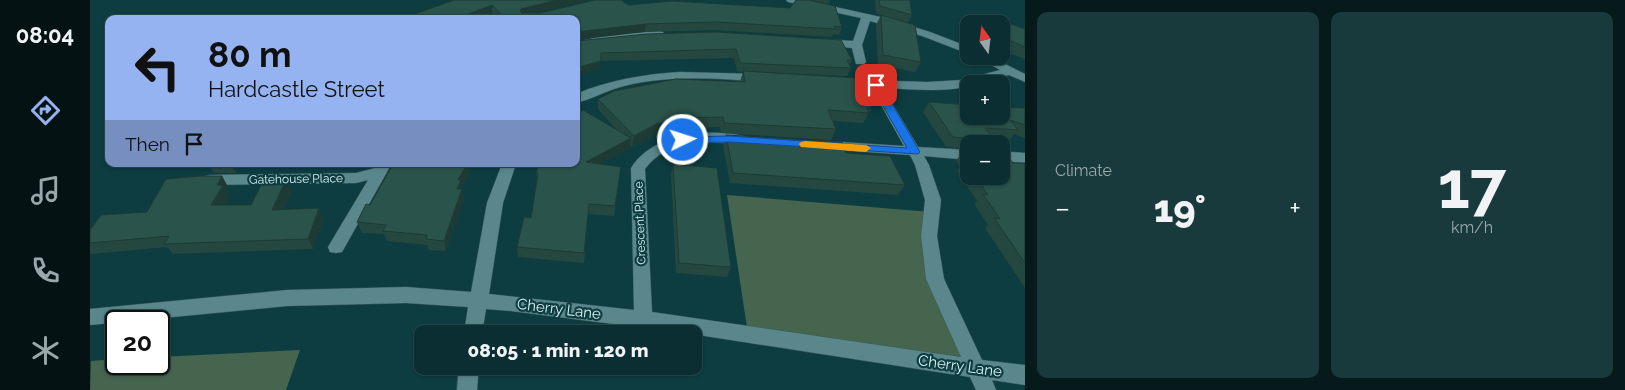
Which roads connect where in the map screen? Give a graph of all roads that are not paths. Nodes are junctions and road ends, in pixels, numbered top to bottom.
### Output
1 (791, 0) edge
2 (866, 17) junction
3 (669, 33) edge
4 (813, 41) edge
5 (580, 44) edge
6 (857, 45) junction
7 (960, 48) edge
8 (860, 62) dead end
9 (998, 65) edge
10 (1010, 71) junction
11 (770, 78) edge
12 (1025, 78) edge
13 (828, 82) edge
14 (876, 85) junction
15 (580, 97) edge
16 (759, 141) edge
17 (808, 144) edge
18 (914, 152) junction
19 (960, 154) edge
20 (1010, 157) edge
21 (1025, 158) edge
22 (508, 167) edge
23 (382, 168) edge
24 (210, 180) edge
25 (336, 247) dead end
26 (477, 301) junction
27 (90, 317) edge
28 (643, 319) junction
29 (474, 325) edge
30 (977, 369) junction
31 (468, 375) edge
32 (1025, 375) edge
33 (467, 390) edge
34 (986, 390) edge

1 - 2 street
2 - 6 street
2 - 7 street
3 - 5 street
4 - 6 street
6 - 8 street
9 - 10 street
10 - 12 street
10 - 14 street
11 - 15 street
13 - 14 street
14 - 18 street
16 - 28 street, Crescent Place
17 - 18 street
18 - 19 street
18 - 30 street
20 - 21 street
22 - 26 street
23 - 24 street, Gatehouse Place
23 - 25 street
26 - 27 street, Cherry Lane
26 - 28 street, Cherry Lane
26 - 29 street
28 - 30 street, Cherry Lane
30 - 32 street, Cherry Lane
30 - 34 street
31 - 33 street

